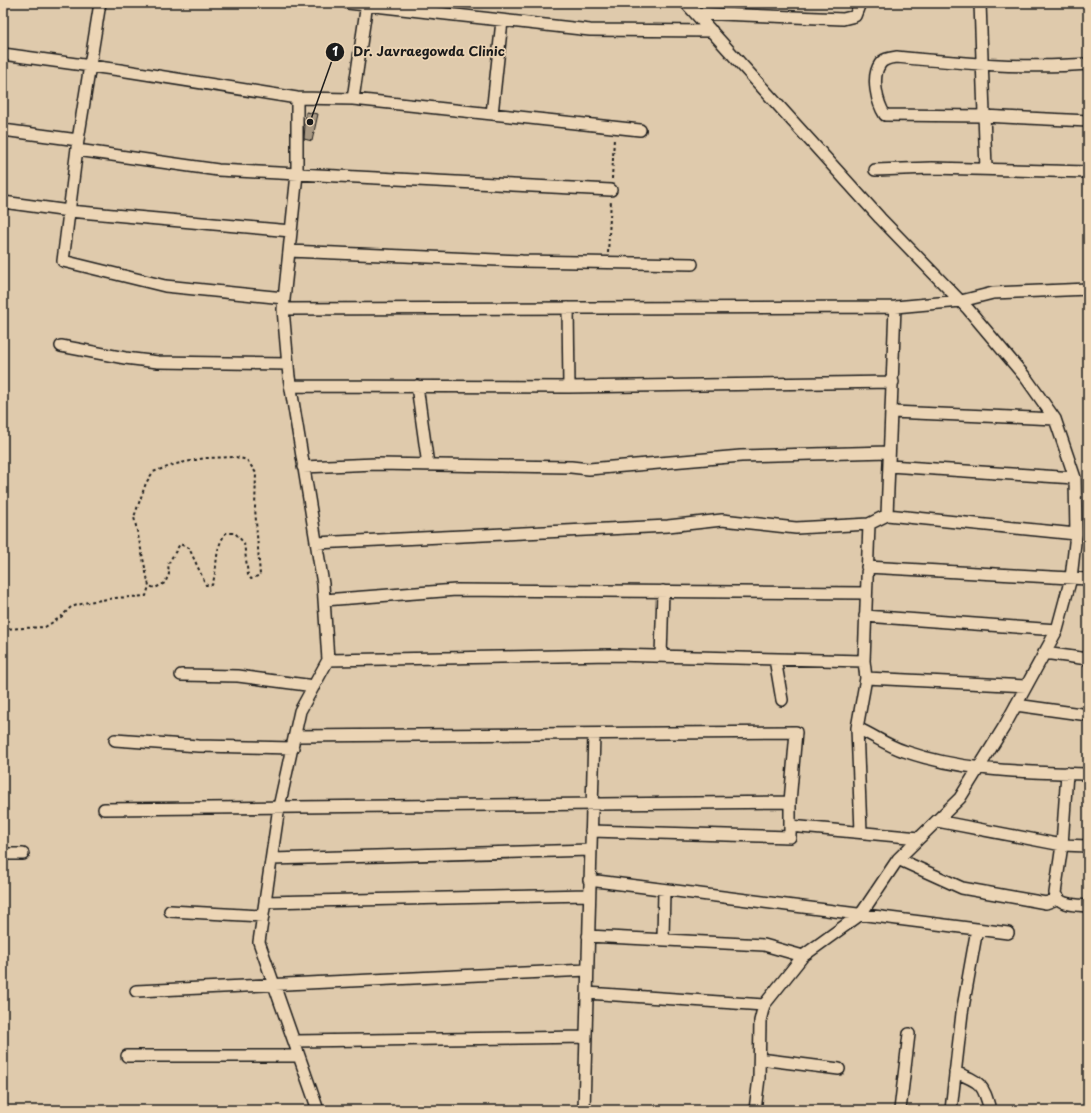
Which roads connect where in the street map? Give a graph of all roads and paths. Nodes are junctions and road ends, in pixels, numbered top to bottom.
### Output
1 (100, 3) edge
2 (348, 3) edge
3 (686, 3) edge
4 (860, 3) edge
5 (980, 3) edge
6 (366, 4) edge
7 (695, 13) junction
8 (502, 20) junction
9 (712, 31) junction
10 (3, 54) edge
11 (1088, 64) edge
12 (983, 65) junction
13 (91, 66) junction
14 (297, 98) junction
15 (353, 99) junction
16 (492, 114) junction
17 (983, 116) junction
18 (1088, 121) edge
19 (3, 130) edge
20 (640, 130) dead end
21 (78, 145) junction
22 (986, 169) junction
23 (875, 170) dead end
24 (1088, 172) edge
25 (297, 174) junction
26 (611, 190) dead end
27 (3, 202) edge
28 (69, 210) junction
29 (291, 231) junction
30 (289, 251) junction
31 (692, 264) dead end
32 (1088, 289) edge
33 (961, 302) junction
34 (284, 304) junction
35 (895, 307) junction
36 (568, 308) junction
37 (61, 346) dead end
38 (288, 364) junction
39 (893, 382) junction
40 (290, 386) junction
41 (417, 386) junction
42 (569, 387) junction
43 (892, 412) junction
44 (1055, 419) junction
45 (889, 452) junction
46 (428, 465) junction
47 (889, 466) junction
48 (303, 467) junction
49 (1075, 478) junction
50 (887, 515) junction
51 (869, 524) junction
52 (1076, 534) junction
53 (316, 543) junction
54 (867, 567) junction
55 (1071, 578) junction
56 (1088, 578) edge
57 (149, 586) junction
58 (663, 591) junction
59 (866, 593) junction
60 (324, 600) junction
61 (865, 616) junction
62 (3, 629) edge
63 (1057, 630) junction
64 (1044, 653) junction
65 (661, 656) junction
66 (775, 659) junction
67 (1088, 659) edge
68 (328, 660) junction
69 (864, 661) junction
70 (181, 675) dead end
71 (866, 678) junction
72 (314, 686) junction
73 (1026, 686) junction
74 (782, 700) dead end
75 (1016, 705) junction
76 (1088, 715) edge
77 (857, 728) junction
78 (594, 734) junction
79 (295, 736) junction
80 (115, 740) dead end
81 (293, 748) junction
82 (979, 769) junction
83 (1067, 773) junction
84 (1088, 774) edge
85 (790, 802) junction
86 (592, 804) junction
87 (279, 807) junction
88 (104, 809) dead end
89 (937, 820) junction
90 (790, 826) junction
91 (591, 831) junction
92 (861, 832) junction
93 (919, 838) junction
94 (1062, 845) junction
95 (1088, 846) edge
96 (590, 850) junction
97 (3, 854) edge
98 (24, 854) dead end
99 (272, 859) junction
100 (898, 860) junction
101 (589, 880) junction
102 (664, 890) junction
103 (589, 895) junction
104 (1058, 899) junction
105 (266, 902) junction
106 (1088, 906) edge
107 (170, 911) dead end
108 (861, 914) junction
109 (263, 916) junction
110 (977, 930) junction
111 (1008, 933) dead end
112 (588, 936) junction
113 (663, 939) junction
114 (803, 956) junction
115 (587, 970) junction
116 (272, 984) junction
117 (136, 990) dead end
118 (587, 993) junction
119 (764, 1005) junction
120 (909, 1034) dead end
121 (586, 1037) junction
122 (295, 1041) junction
123 (127, 1056) dead end
124 (299, 1056) junction
125 (760, 1059) junction
126 (839, 1069) dead end
127 (955, 1072) junction
128 (318, 1110) edge
129 (584, 1110) edge
130 (755, 1110) edge
131 (900, 1110) edge
132 (951, 1110) edge
133 (990, 1110) edge

1 - 13 street
2 - 6 street
3 - 7 street
4 - 7 street
5 - 12 street
6 - 8 street
6 - 15 street
7 - 9 street
8 - 9 street
8 - 16 street
9 - 33 street
10 - 13 street
11 - 12 street
12 - 17 street
12 - 17 street
13 - 14 street
13 - 21 street
14 - 15 street
14 - 25 street
15 - 16 street
16 - 20 street
17 - 18 street
17 - 22 street
19 - 21 street
21 - 25 street
21 - 28 street
22 - 23 street
22 - 24 street
25 - 26 street
25 - 29 street
27 - 28 street
28 - 29 street
28 - 34 street
29 - 30 street
30 - 31 street
30 - 34 street
32 - 33 street
33 - 35 street
33 - 44 street
34 - 36 street
34 - 38 street
35 - 36 street
35 - 39 street
36 - 42 street
37 - 38 street
38 - 40 street
39 - 42 street
39 - 43 street
40 - 41 street
40 - 48 street
41 - 42 street
41 - 46 street
43 - 44 street
43 - 45 street
44 - 49 street
45 - 46 street
45 - 47 street
46 - 48 street
47 - 49 street
47 - 50 street
48 - 53 street
49 - 52 street
50 - 51 street
50 - 52 street
51 - 53 street
51 - 54 street
52 - 55 street
53 - 60 street
54 - 55 street
54 - 59 street
55 - 56 street
55 - 63 street
57 - 57 path
57 - 62 path
58 - 59 street
58 - 60 street
58 - 65 street
59 - 61 street
60 - 68 street
61 - 63 street
61 - 69 street
63 - 64 street
64 - 67 street
64 - 73 street
65 - 66 street
65 - 68 street
66 - 69 street
66 - 74 street
68 - 72 street
69 - 71 street
70 - 72 street
71 - 73 street
71 - 77 street
72 - 79 street
73 - 75 street
75 - 76 street
75 - 82 street
77 - 82 street
77 - 92 street
78 - 79 street
78 - 85 street
78 - 86 street
79 - 81 street
80 - 81 street
81 - 87 street
82 - 83 street
82 - 89 street
83 - 84 street
83 - 94 street
85 - 86 street
85 - 90 street
86 - 87 street
86 - 91 street
87 - 88 street
87 - 99 street
89 - 93 street
89 - 94 street
90 - 91 street
90 - 92 street
91 - 96 street
92 - 93 street
93 - 100 street
94 - 95 street
94 - 104 street
96 - 99 street
96 - 101 street
97 - 98 street
99 - 105 street
100 - 104 street
100 - 108 street
101 - 102 street
101 - 103 street
102 - 108 street
102 - 113 street
103 - 105 street
103 - 112 street
104 - 106 street
105 - 109 street
107 - 109 street
108 - 110 street
108 - 114 street
109 - 116 street
110 - 111 street
110 - 127 street
112 - 113 street
112 - 115 street
113 - 114 street
114 - 119 street
115 - 116 street
115 - 118 street
116 - 117 street
116 - 122 street
118 - 119 street
118 - 121 street
119 - 125 street
120 - 131 street
121 - 122 street
121 - 129 street
122 - 124 street
123 - 124 street
124 - 128 street
125 - 126 street
125 - 130 street
127 - 132 street
127 - 133 street

